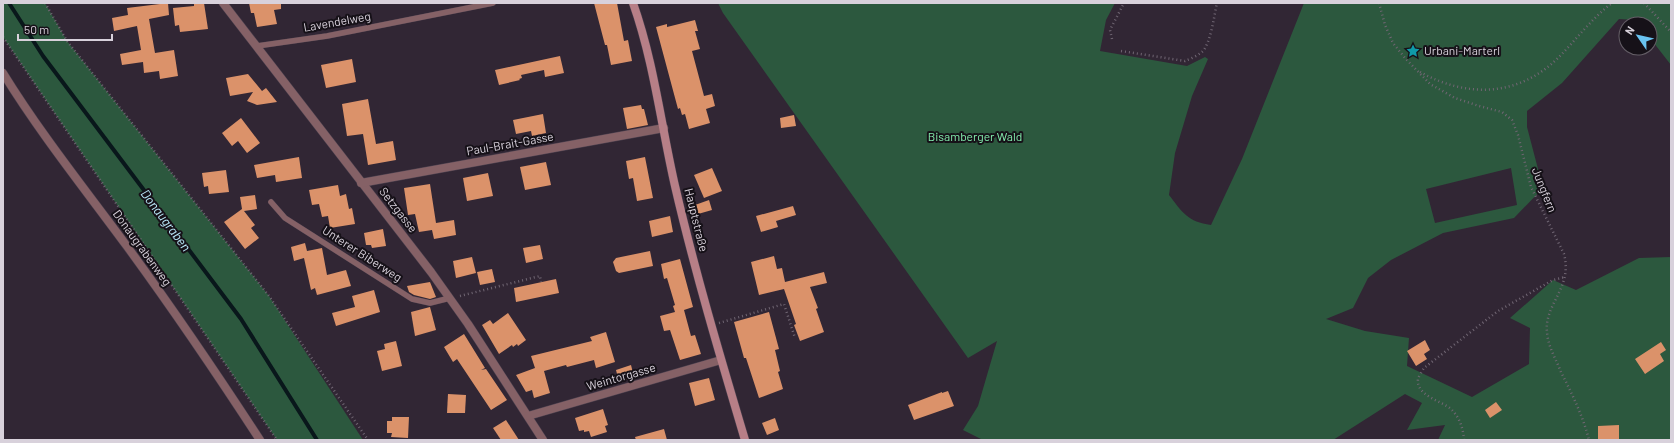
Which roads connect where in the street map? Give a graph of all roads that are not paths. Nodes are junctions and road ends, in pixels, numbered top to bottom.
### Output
1 (223, 3) edge
2 (493, 3) edge
3 (633, 3) edge
4 (257, 46) junction
5 (3, 73) edge
6 (664, 128) junction
7 (361, 183) junction
8 (271, 202) dead end
9 (450, 298) junction
10 (721, 360) junction
11 (528, 416) junction
12 (260, 440) edge
13 (543, 440) edge
14 (745, 440) edge

1 - 4 street, Setzgasse
2 - 4 lane, Lavendelweg
3 - 6 main road, Hauptstraße
4 - 7 street, Setzgasse
5 - 12 street, Donaugrabenweg
6 - 7 street, Paul-Brait-Gasse
6 - 10 main road, Hauptstraße
7 - 9 street, Setzgasse
8 - 9 lane, Unterer Biberweg
9 - 11 street, Setzgasse
10 - 11 street, Weintorgasse
10 - 14 main road, Hauptstraße
11 - 13 street, Setzgasse

